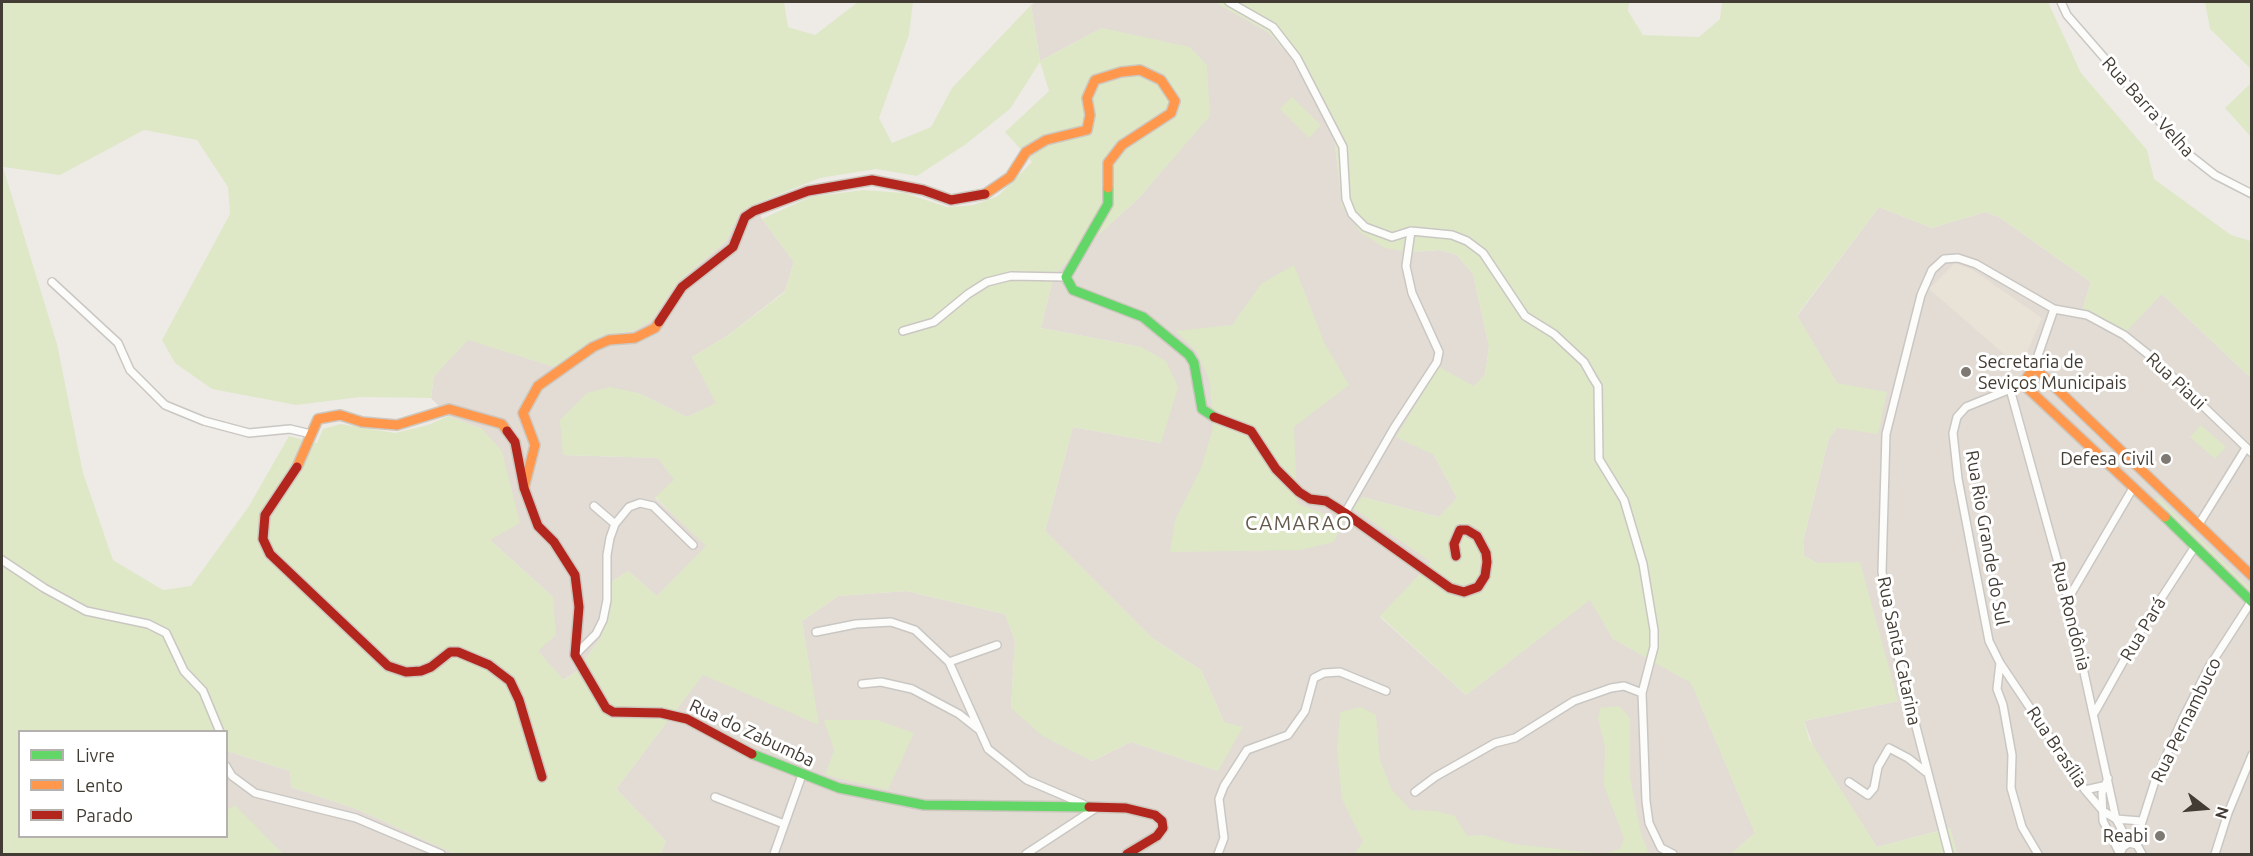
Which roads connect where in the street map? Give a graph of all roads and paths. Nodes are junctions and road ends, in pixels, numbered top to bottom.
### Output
1 (1229, 2) edge
2 (2061, 2) edge
3 (2252, 194) edge
4 (1411, 231) junction
5 (1932, 270) joint
6 (1066, 277) junction
7 (51, 282) dead end
8 (2054, 309) junction
9 (903, 331) dead end
10 (2034, 366) junction
11 (2050, 382) junction
12 (2023, 384) junction
13 (2010, 389) junction
14 (2038, 397) junction
15 (311, 434) junction
16 (2249, 451) edge
17 (524, 488) junction
18 (2133, 488) junction
19 (2163, 489) junction
20 (2149, 504) junction
21 (594, 506) dead end
22 (1345, 513) junction
23 (615, 524) junction
24 (2199, 524) junction
25 (693, 545) dead end
26 (2194, 548) junction
27 (1456, 556) dead end
28 (2, 560) edge
29 (2252, 576) edge
30 (2068, 599) junction
31 (2251, 602) edge
32 (816, 633) dead end
33 (1989, 641) joint
34 (997, 645) dead end
35 (575, 656) junction
36 (949, 662) junction
37 (2000, 663) junction
38 (862, 684) dead end
39 (1386, 691) dead end
40 (1642, 693) junction
41 (2095, 712) junction
42 (978, 729) junction
43 (219, 730) edge
44 (2252, 755) edge
45 (228, 769) edge
46 (1926, 772) junction
47 (802, 775) junction
48 (542, 777) dead end
49 (2108, 778) junction
50 (1848, 782) dead end
51 (2103, 786) junction
52 (2085, 790) junction
53 (1415, 792) dead end
54 (715, 797) dead end
55 (1092, 807) junction
56 (2103, 812) junction
57 (2116, 819) junction
58 (2141, 820) junction
59 (784, 824) junction
60 (2132, 844) junction
61 (2120, 854) edge
62 (441, 855) edge
63 (774, 855) edge
64 (1026, 855) edge
65 (1127, 855) edge
66 (1218, 855) edge
67 (1673, 855) edge
68 (1949, 855) edge
69 (2038, 855) edge
70 (2142, 855) edge
71 (2215, 855) edge

1 - 4 street
2 - 3 street, Rua Barra Velha
4 - 22 street
4 - 40 street
5 - 8 street, Rua Piaui
5 - 46 street, Rua Santa Catarina
6 - 9 street
6 - 17 street
6 - 22 street
7 - 15 street
8 - 10 street
8 - 16 street, Rua Piaui
10 - 11 street
10 - 12 street
11 - 14 street
11 - 19 street
12 - 13 street, Rua Rio Grande do Sul
12 - 14 street
13 - 30 street, Rua Rondônia
13 - 33 street, Rua Rio Grande do Sul
14 - 18 street
15 - 17 street
15 - 48 street
16 - 24 street
17 - 35 street
18 - 20 street
18 - 30 street
19 - 20 street
19 - 24 street
20 - 26 street
21 - 23 street
22 - 27 street
23 - 25 street
23 - 35 street
24 - 29 street
26 - 31 street
26 - 41 street, Rua Pará
28 - 43 street
30 - 41 street, Rua Rondônia
31 - 58 street, Rua Pernambuco
32 - 36 street
33 - 37 street, Rua Brasília
34 - 36 street
35 - 47 street, Rua do Zabumba
36 - 42 street
37 - 52 street, Rua Brasília
37 - 69 street
38 - 42 street
39 - 66 street
40 - 53 street
40 - 67 street
41 - 49 street, Rua Rondônia
42 - 55 street
44 - 71 street
45 - 62 street
46 - 50 street
46 - 68 street, Rua Santa Catarina
47 - 55 street, Rua do Zabumba
47 - 59 street
49 - 51 street
49 - 57 street, Rua Rondônia
51 - 52 street
51 - 56 street
52 - 56 street, Rua Brasília
54 - 59 street
55 - 64 street
55 - 65 street, Rua do Zabumba
56 - 57 street
56 - 61 street, Rua Brasília
57 - 58 street
57 - 60 street, Rua Rondônia
58 - 60 street, Rua Pernambuco
59 - 63 street
60 - 61 street
60 - 70 street, Rua Rondônia

